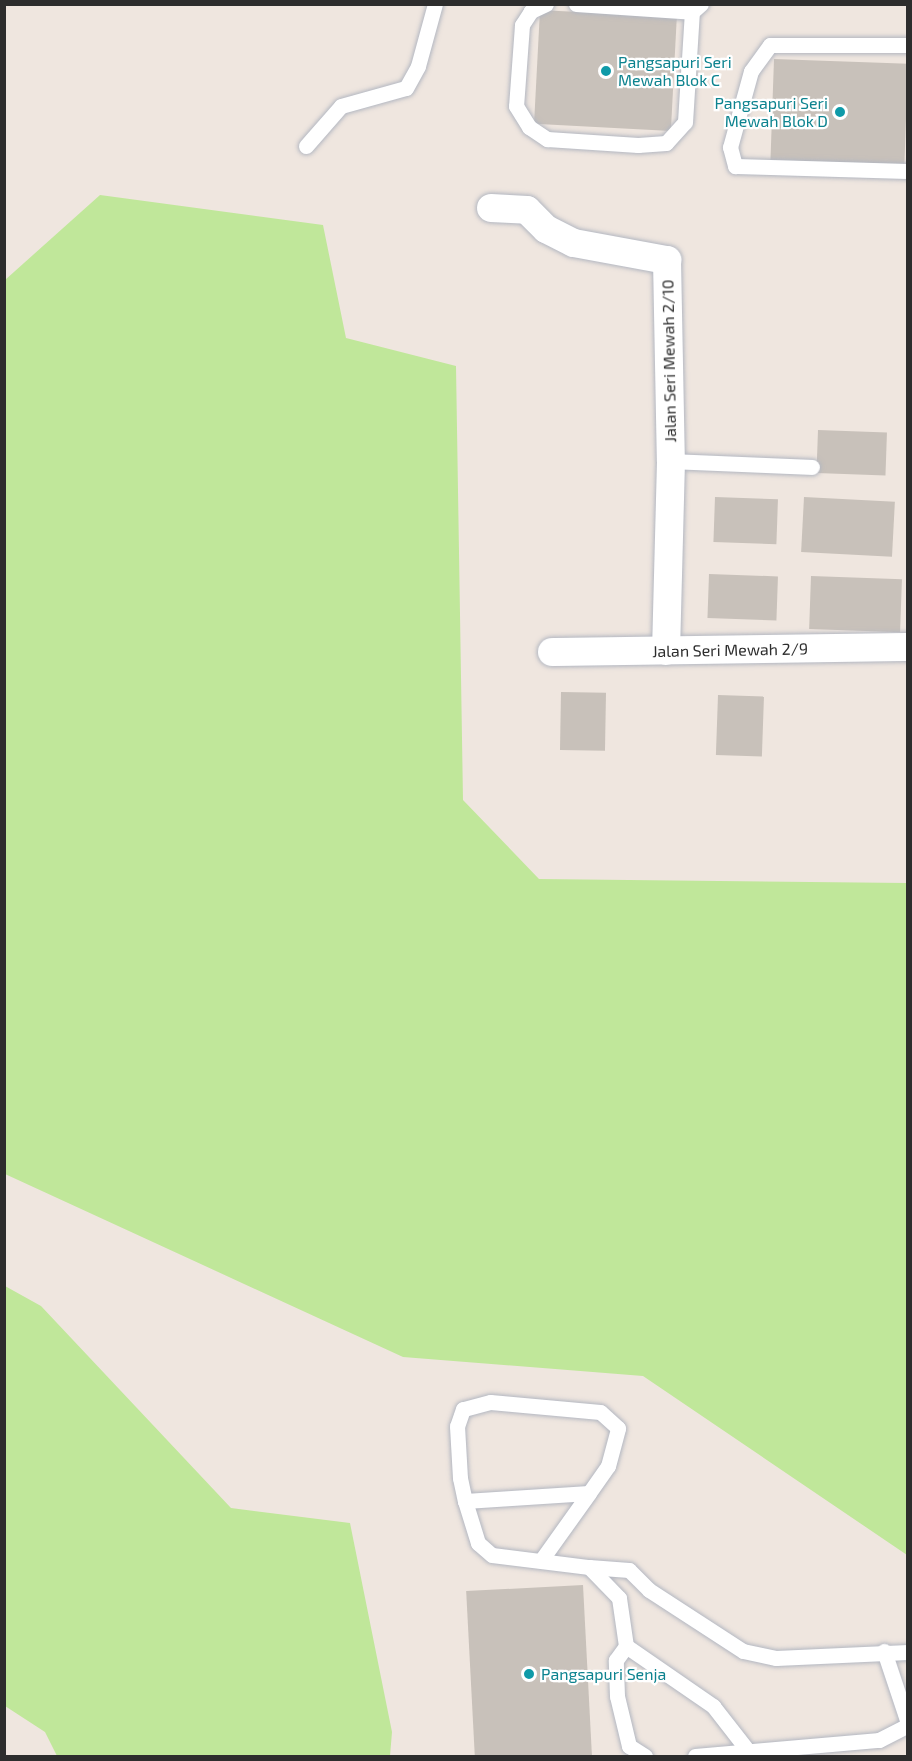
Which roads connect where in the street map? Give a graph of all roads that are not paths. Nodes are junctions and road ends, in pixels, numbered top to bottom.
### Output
1 (435, 4) edge
2 (546, 4) edge
3 (576, 4) edge
4 (696, 8) edge
5 (908, 45) edge
6 (306, 146) dead end
7 (908, 171) edge
8 (491, 208) dead end
9 (671, 461) junction
10 (812, 467) dead end
11 (908, 647) edge
12 (666, 651) junction
13 (552, 652) dead end
14 (589, 1493) junction
15 (465, 1500) junction
16 (542, 1559) junction
17 (589, 1567) junction
18 (626, 1646) junction
19 (884, 1651) junction
20 (908, 1652) edge
21 (908, 1724) edge
22 (748, 1751) junction
23 (645, 1756) edge
24 (694, 1756) edge

1 - 6 lane
2 - 4 lane
3 - 4 lane
5 - 7 lane
8 - 9 street, Jalan Seri Mewah 2/10
9 - 10 lane
9 - 12 street, Jalan Seri Mewah 2/10
11 - 12 street, Jalan Seri Mewah 2/9
12 - 13 street, Jalan Seri Mewah 2/9
14 - 15 lane
14 - 15 lane
14 - 16 lane
15 - 16 lane
16 - 17 lane
17 - 18 lane
17 - 19 lane
18 - 22 lane
18 - 23 lane
19 - 20 lane
19 - 21 lane
21 - 22 lane
22 - 24 lane

